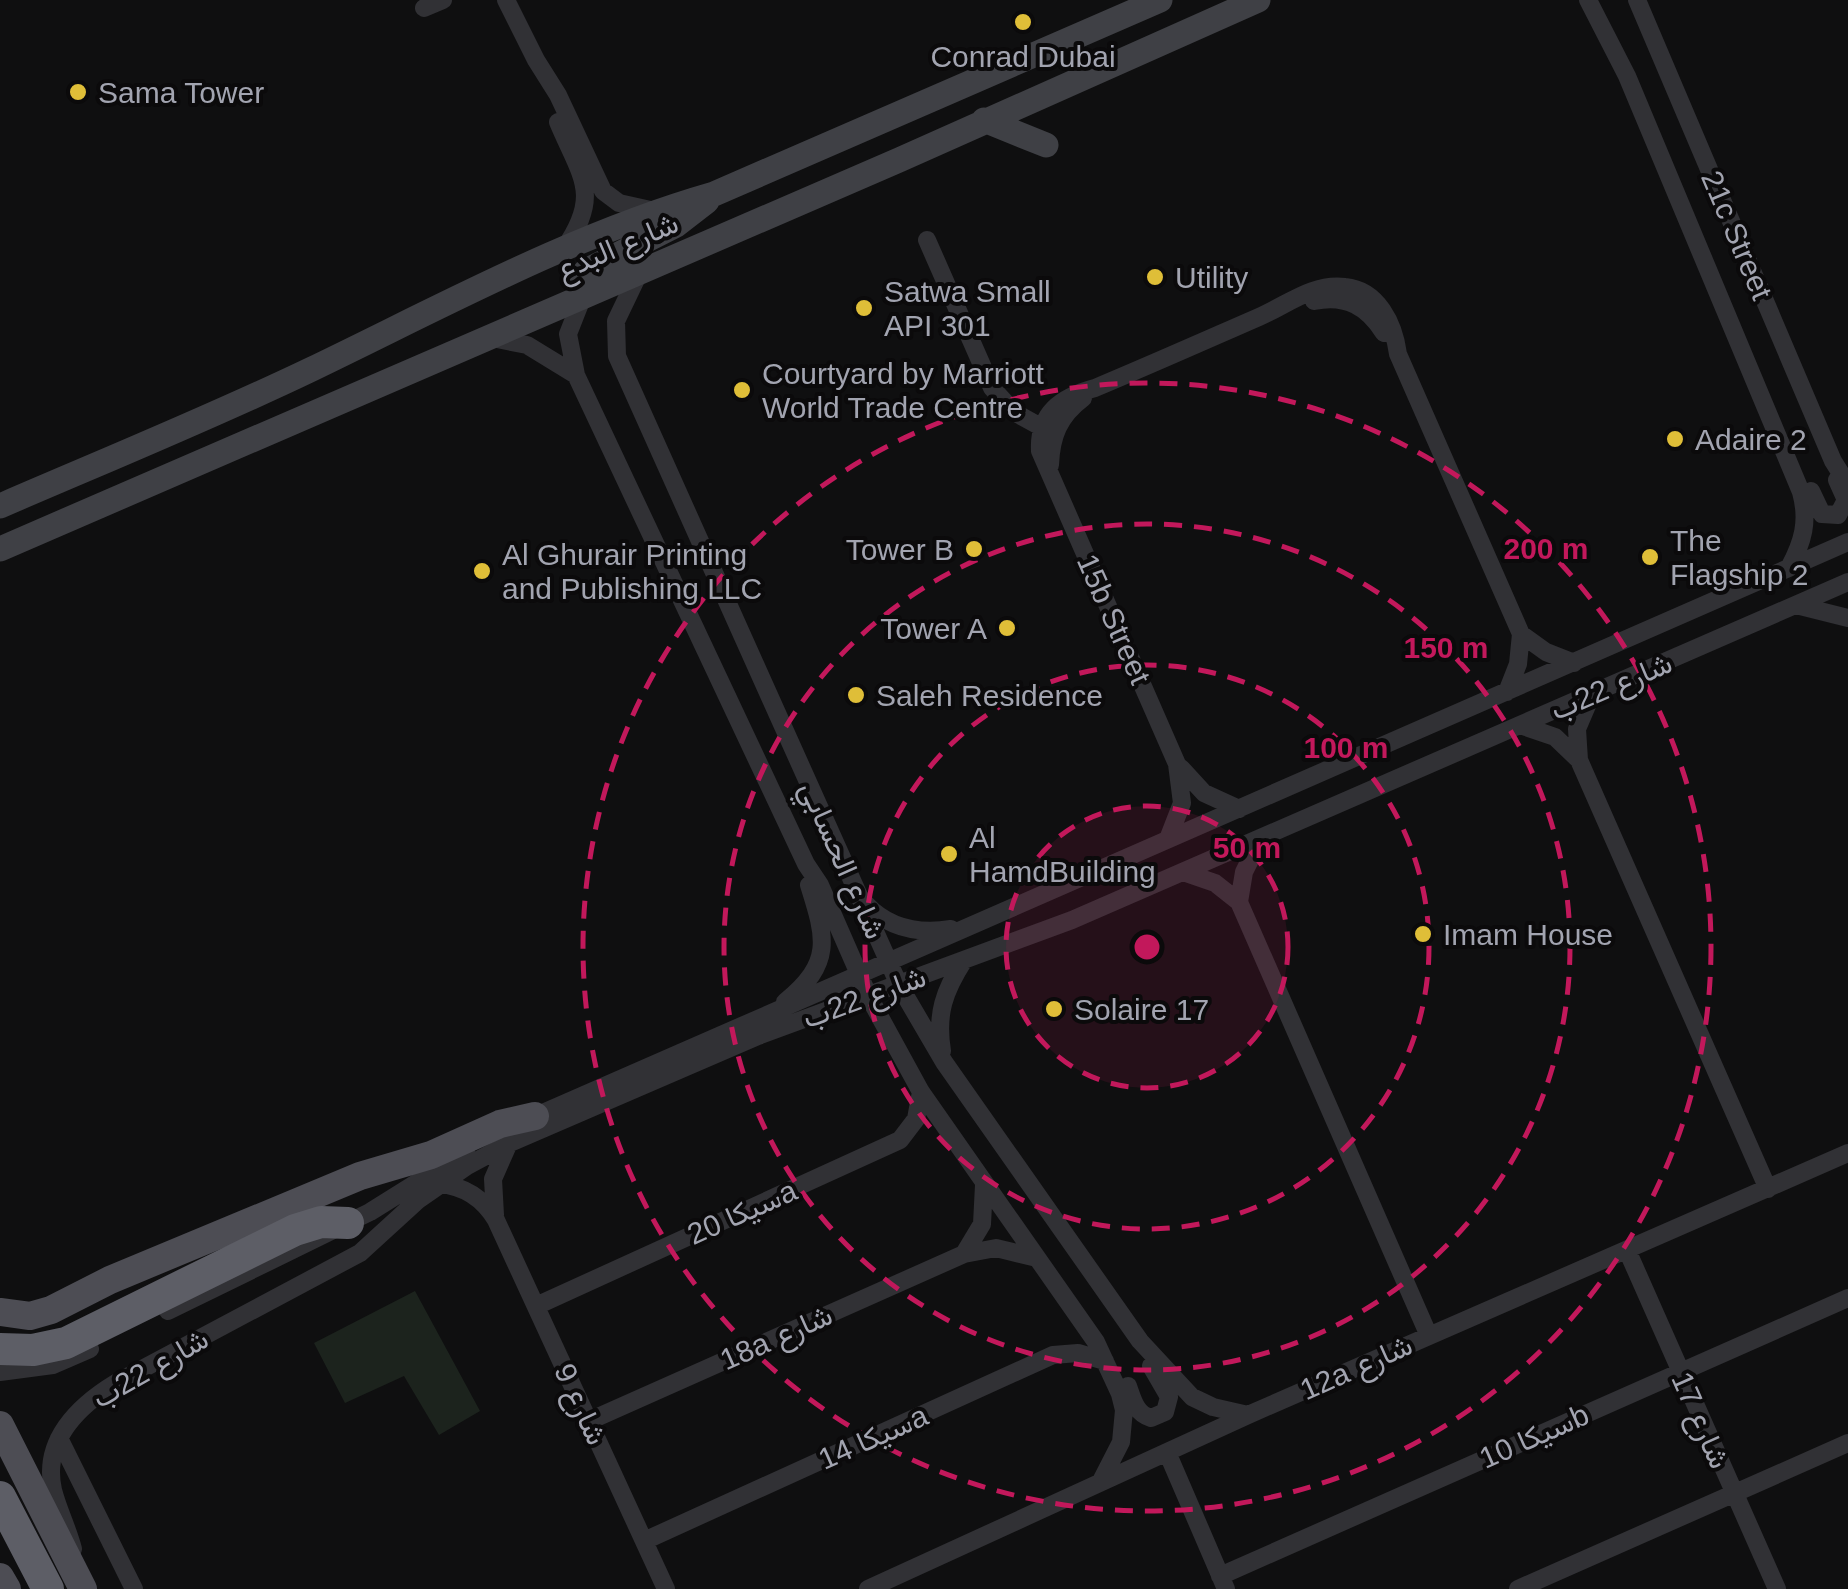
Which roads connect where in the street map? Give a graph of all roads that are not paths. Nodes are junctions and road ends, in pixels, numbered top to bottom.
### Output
1 (443, 0) edge
2 (506, 0) edge
3 (1160, 0) edge
4 (1258, 0) edge
5 (1588, 0) edge
6 (1598, 0) edge
7 (1637, 3) edge
8 (424, 8) dead end
9 (1607, 32) junction
10 (536, 60) junction
11 (984, 120) junction
12 (1046, 145) dead end
13 (714, 194) junction
14 (655, 211) junction
15 (927, 240) dead end
16 (563, 251) junction
17 (640, 272) junction
18 (583, 296) junction
19 (487, 337) junction
20 (576, 375) junction
21 (1095, 388) junction
22 (1042, 427) junction
23 (1786, 454) junction
24 (1833, 460) junction
25 (1050, 474) junction
26 (1848, 486) edge
27 (0, 506) edge
28 (1848, 542) edge
29 (0, 549) edge
30 (1789, 568) junction
31 (1848, 582) edge
32 (1796, 605) junction
33 (1848, 618) edge
34 (1521, 634) junction
35 (1574, 663) junction
36 (1507, 692) junction
37 (1592, 694) junction
38 (1520, 725) junction
39 (1579, 760) junction
40 (1178, 764) junction
41 (1239, 809) junction
42 (1260, 838) junction
43 (1168, 839) junction
44 (806, 864) junction
45 (1182, 872) junction
46 (856, 892) junction
47 (1239, 902) junction
48 (967, 927) junction
49 (964, 960) junction
50 (889, 964) junction
51 (860, 976) junction
52 (899, 985) junction
53 (869, 996) junction
54 (765, 1017) junction
55 (944, 1062) junction
56 (921, 1092) junction
57 (535, 1116) junction
58 (510, 1142) junction
59 (1848, 1153) edge
60 (984, 1181) junction
61 (439, 1184) junction
62 (1768, 1188) junction
63 (496, 1220) junction
64 (348, 1223) junction
65 (1627, 1250) junction
66 (964, 1254) junction
67 (1038, 1258) junction
68 (1848, 1298) edge
69 (536, 1306) junction
70 (0, 1312) edge
71 (1428, 1336) junction
72 (1140, 1341) junction
73 (1096, 1342) junction
74 (0, 1348) edge
75 (1105, 1361) junction
76 (0, 1372) edge
77 (1679, 1372) junction
78 (1248, 1415) junction
79 (588, 1421) junction
80 (0, 1425) edge
81 (59, 1438) junction
82 (1848, 1443) edge
83 (1166, 1452) junction
84 (1100, 1483) junction
85 (1734, 1493) junction
86 (0, 1496) edge
87 (644, 1541) junction
88 (0, 1576) edge
89 (1223, 1582) edge
90 (69, 1584) edge
91 (7, 1589) edge
92 (134, 1589) edge
93 (666, 1589) edge
94 (868, 1589) edge
95 (1518, 1589) edge
96 (1778, 1589) edge

1 - 8 street
2 - 10 street
3 - 13 main road, شارع البدع
4 - 11 main road, شارع البدع
5 - 9 street, 21c Street
6 - 9 street, 21c Street
7 - 24 street, 21c Street
9 - 23 street, 21c Street
10 - 14 street
10 - 16 street
11 - 12 main road
11 - 17 main road, شارع البدع
13 - 14 main road, شارع البدع
13 - 18 main road
14 - 16 main road, شارع البدع
15 - 22 street
16 - 27 main road, شارع البدع
17 - 18 main road, شارع البدع
17 - 46 street, شارع الحسابي
18 - 19 main road, شارع البدع
18 - 20 street, شارع الحسابي
19 - 20 street
19 - 29 main road, شارع البدع
20 - 44 street, شارع الحسابي
21 - 22 street
21 - 25 street
21 - 34 street
22 - 25 street, 15b Street
23 - 24 street, 21c Street
23 - 30 street, 21c Street
24 - 26 street, 21c Street
25 - 40 street, 15b Street
28 - 30 street, شارع 22ب
30 - 35 street, شارع 22ب
31 - 32 street, شارع 22ب
32 - 33 street
32 - 37 street, شارع 22ب
34 - 35 street
34 - 36 street
35 - 36 street, شارع 22ب
36 - 41 street, شارع 22ب
37 - 38 street, شارع 22ب
37 - 39 street
38 - 39 street
38 - 42 street, شارع 22ب
39 - 62 street
40 - 41 street, 15b Street
40 - 43 street, 15b Street
41 - 43 street, شارع 22ب
42 - 45 street, شارع 22ب
42 - 47 street
43 - 48 street, شارع 22ب
44 - 51 street, شارع الحسابي
44 - 54 street
45 - 47 street
45 - 49 street, شارع 22ب
46 - 48 street
46 - 50 street, شارع الحسابي
47 - 71 street
48 - 50 street, شارع 22ب
49 - 52 street, شارع 22ب
49 - 55 street
50 - 51 street, شارع 22ب
50 - 52 street, شارع الحسابي
51 - 53 street, شارع الحسابي
51 - 54 street, شارع 22ب
52 - 53 street, شارع 22ب
52 - 55 street, شارع الحسابي
53 - 56 street, شارع الحسابي
53 - 58 street, شارع 22ب
54 - 57 street, شارع 22ب
55 - 72 street, شارع الحسابي
56 - 60 street, شارع الحسابي
56 - 69 street, سيكا 20a
57 - 64 street, شارع 22ب
57 - 70 main road
58 - 61 street, شارع 22ب
58 - 63 street, شارع 9
59 - 62 street, 12a شارع
60 - 66 street
60 - 67 street, شارع الحسابي
61 - 63 street, شارع 9
61 - 81 street, شارع 22ب
62 - 65 street, 12a شارع
63 - 69 street, شارع 9
64 - 74 highway
64 - 76 street, شارع 22ب
65 - 71 street, 12a شارع
65 - 77 street, شارع 17
66 - 67 street, 18a شارع
66 - 79 street, 18a شارع
67 - 73 street, شارع الحسابي
68 - 77 street, سيكا 10b
69 - 79 street, شارع 9
71 - 78 street, 12a شارع
72 - 73 street
72 - 78 street, شارع الحسابي
73 - 75 street, شارع الحسابي
75 - 84 street, شارع الحسابي
75 - 87 street, سيكا 14a
77 - 85 street, شارع 17
77 - 89 street, سيكا 10b
78 - 83 street, 12a شارع
79 - 87 street, شارع 9
80 - 90 main road
81 - 90 street
81 - 92 street
82 - 85 street
83 - 84 street, 12a شارع
83 - 89 street
84 - 94 street, 12a شارع
85 - 95 street
85 - 96 street, شارع 17
86 - 90 highway
87 - 93 street, شارع 9
88 - 91 main road

